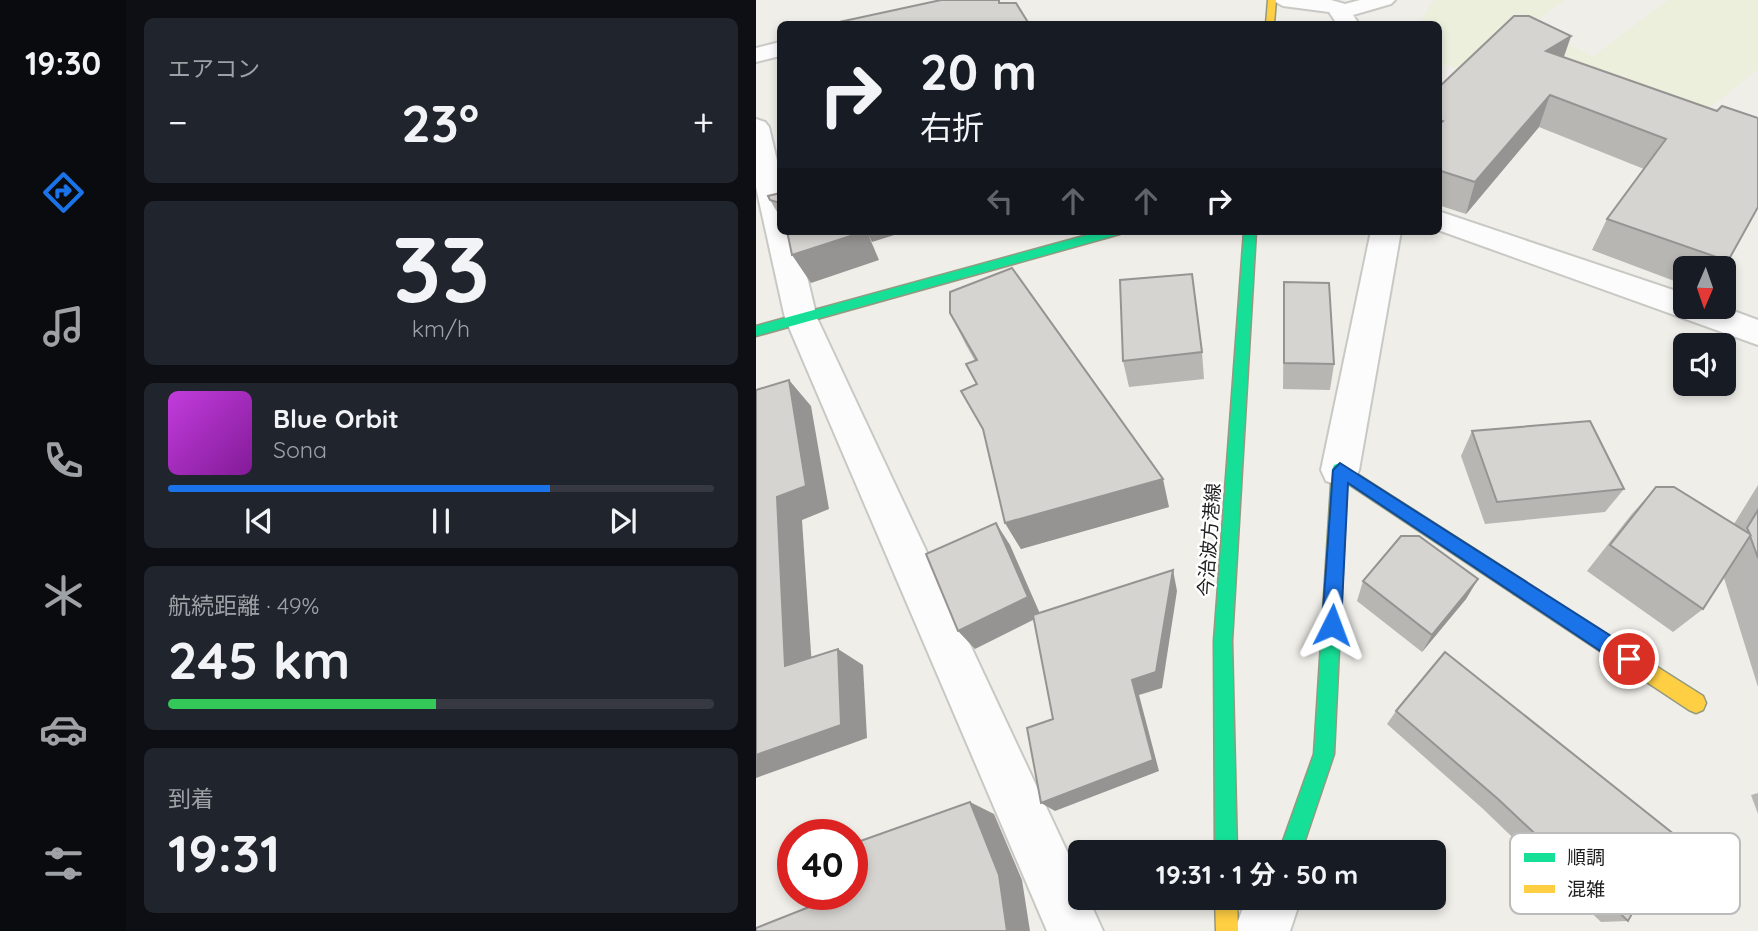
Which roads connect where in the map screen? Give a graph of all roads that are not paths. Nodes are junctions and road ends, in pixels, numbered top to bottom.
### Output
1 (1272, 0) edge
2 (1283, 0) edge
3 (1384, 0) edge
4 (1344, 18) edge
5 (1269, 21) edge
6 (777, 50) edge
7 (756, 55) edge
8 (756, 127) edge
9 (777, 214) edge
10 (1442, 221) edge
11 (782, 235) edge
12 (1102, 235) edge
13 (1250, 235) edge
14 (1386, 235) edge
15 (1673, 302) edge
16 (801, 318) junction
17 (1722, 319) edge
18 (756, 331) edge
19 (1758, 332) edge
20 (1340, 470) junction
21 (1696, 703) dead end
22 (1226, 840) edge
23 (1294, 840) edge
24 (1226, 910) edge
25 (1270, 910) edge
26 (1074, 931) edge
27 (1227, 931) edge
28 (1262, 931) edge

1 - 5 street
2 - 4 street
3 - 4 street
6 - 7 street
8 - 9 street
10 - 15 street
11 - 16 street
12 - 16 street
13 - 22 street, 今治波方港線
14 - 20 street
16 - 18 street
16 - 26 street
17 - 19 street
20 - 21 street
20 - 23 street
24 - 27 street
25 - 28 street

